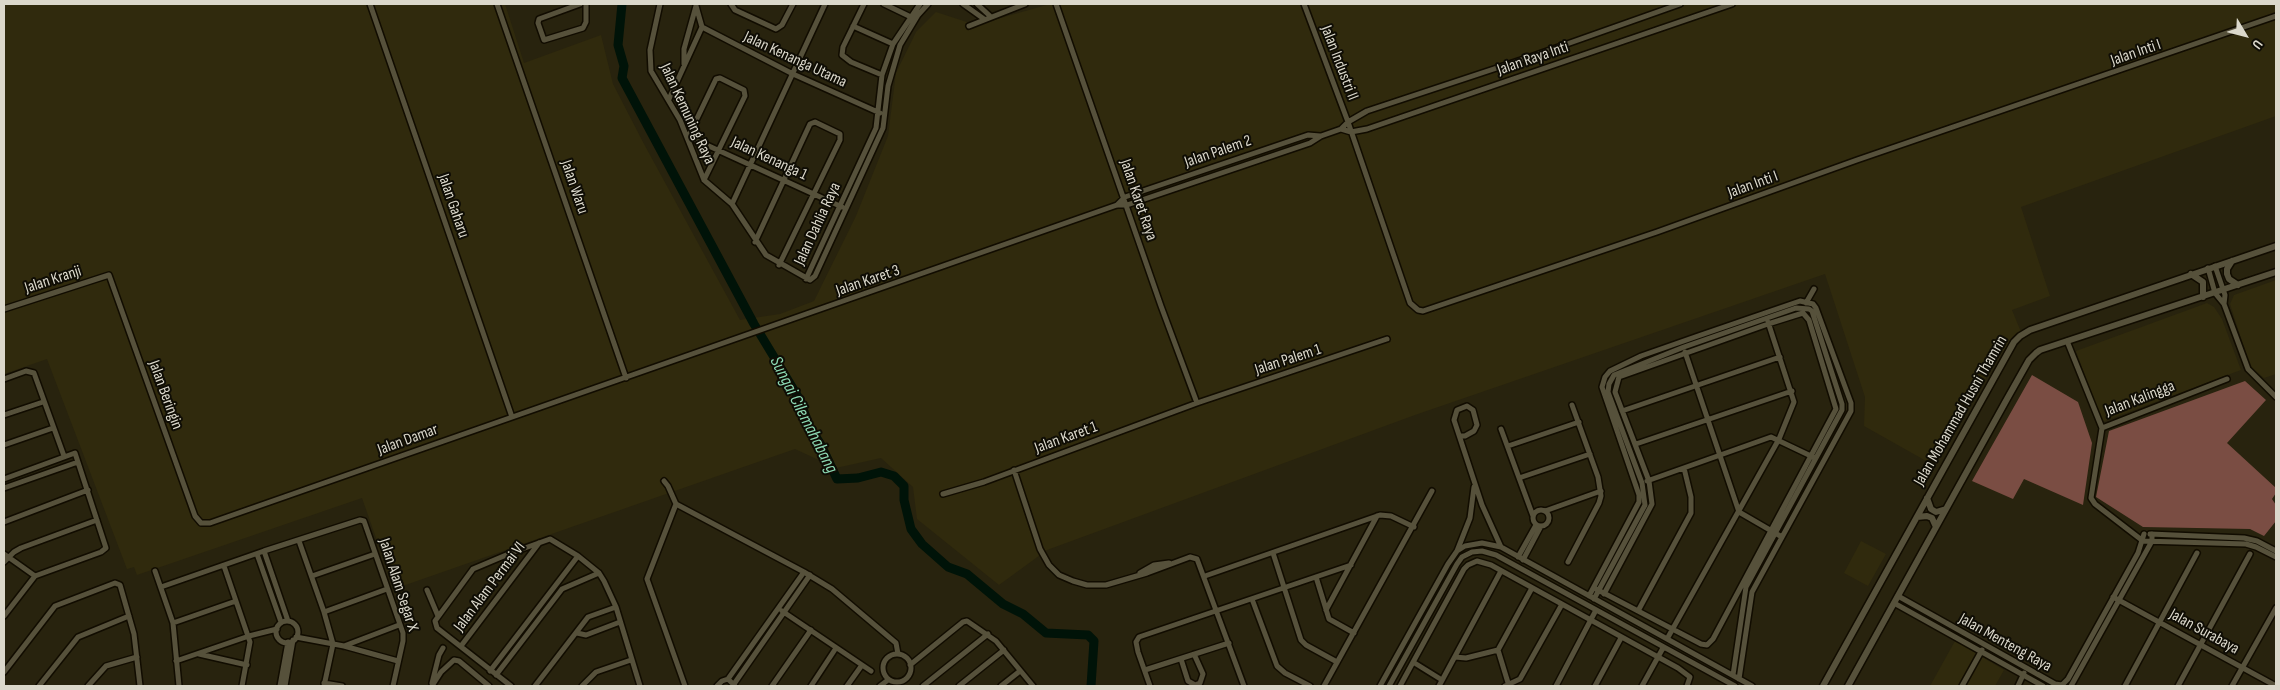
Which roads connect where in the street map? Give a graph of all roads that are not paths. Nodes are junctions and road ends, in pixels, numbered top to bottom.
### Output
1 (370, 4) edge
2 (497, 4) edge
3 (581, 4) edge
4 (586, 4) edge
5 (660, 4) edge
6 (731, 4) edge
7 (793, 4) edge
8 (825, 4) edge
9 (864, 4) edge
10 (884, 4) edge
11 (920, 4) edge
12 (928, 4) edge
13 (962, 4) edge
14 (976, 4) edge
15 (1022, 4) edge
16 (1056, 4) edge
17 (1304, 4) edge
18 (1680, 4) edge
19 (1732, 4) edge
20 (696, 5) edge
21 (990, 16) junction
22 (2276, 16) edge
23 (913, 18) junction
24 (984, 19) junction
25 (586, 20) junction
26 (853, 26) junction
27 (969, 26) dead end
28 (702, 27) junction
29 (893, 44) junction
30 (684, 64) junction
31 (792, 74) junction
32 (882, 75) junction
33 (668, 99) junction
34 (879, 113) junction
35 (886, 115) junction
36 (1348, 122) junction
37 (1341, 129) junction
38 (1351, 132) junction
39 (688, 135) junction
40 (1321, 136) junction
41 (719, 149) junction
42 (752, 164) junction
43 (783, 179) junction
44 (704, 180) junction
45 (814, 194) junction
46 (1124, 197) junction
47 (732, 204) junction
48 (1117, 205) junction
49 (1127, 205) junction
50 (843, 208) junction
51 (755, 242) junction
52 (2276, 246) edge
53 (2233, 260) junction
54 (779, 265) junction
55 (2212, 267) junction
56 (2276, 272) edge
57 (2191, 274) junction
58 (109, 275) joint
59 (806, 279) joint
60 (2238, 285) junction
61 (1814, 289) dead end
62 (2224, 290) junction
63 (2215, 293) junction
64 (2203, 297) junction
65 (1806, 301) junction
66 (2224, 304) junction
67 (4, 309) edge
68 (1804, 310) junction
69 (1768, 321) junction
70 (1719, 332) junction
71 (1387, 339) dead end
72 (2067, 341) junction
73 (1684, 347) junction
74 (1686, 353) junction
75 (1780, 357) junction
76 (1642, 359) junction
77 (626, 378) junction
78 (4, 379) edge
79 (2228, 379) dead end
80 (1696, 386) junction
81 (1792, 392) junction
82 (2276, 397) edge
83 (43, 402) junction
84 (1197, 403) junction
85 (1572, 405) dead end
86 (1620, 412) junction
87 (4, 415) edge
88 (512, 417) junction
89 (1707, 420) junction
90 (1579, 422) junction
91 (53, 428) junction
92 (2102, 428) junction
93 (1501, 429) dead end
94 (1620, 430) junction
95 (1460, 436) junction
96 (1779, 439) junction
97 (1636, 444) junction
98 (4, 445) edge
99 (1508, 446) junction
100 (1590, 454) junction
101 (1719, 455) junction
102 (64, 456) junction
103 (1814, 458) junction
104 (78, 462) junction
105 (1823, 462) junction
106 (1684, 468) junction
107 (1014, 470) junction
108 (1519, 478) junction
109 (4, 479) edge
110 (664, 480) dead end
111 (1648, 481) junction
112 (1642, 483) junction
113 (1474, 484) junction
114 (1635, 484) junction
115 (4, 488) edge
116 (88, 490) junction
117 (1432, 491) dead end
118 (1601, 491) junction
119 (943, 494) dead end
120 (1927, 498) junction
121 (676, 504) junction
122 (1947, 508) junction
123 (1545, 511) junction
124 (1739, 512) junction
125 (1378, 516) junction
126 (1533, 516) junction
127 (1917, 517) junction
128 (97, 520) junction
129 (4, 522) edge
130 (200, 522) joint
131 (1639, 522) junction
132 (1538, 525) junction
133 (1414, 527) junction
134 (1936, 527) junction
135 (1772, 532) junction
136 (2152, 534) junction
137 (2142, 536) junction
138 (1782, 537) junction
139 (299, 540) junction
140 (2152, 541) junction
141 (539, 542) junction
142 (1501, 547) junction
143 (264, 551) junction
144 (1457, 551) junction
145 (2276, 551) edge
146 (1272, 553) junction
147 (2197, 553) dead end
148 (258, 554) junction
149 (375, 554) junction
150 (1616, 554) junction
151 (2250, 554) dead end
152 (6, 555) edge
153 (578, 556) junction
154 (2276, 557) edge
155 (1521, 558) junction
156 (4, 562) edge
157 (1568, 562) dead end
158 (1457, 564) junction
159 (1351, 565) junction
160 (224, 566) junction
161 (1464, 569) junction
162 (155, 571) dead end
163 (1501, 571) junction
164 (804, 572) junction
165 (599, 573) junction
166 (810, 575) junction
167 (35, 576) junction
168 (312, 576) junction
169 (1205, 576) junction
170 (1316, 577) junction
171 (1560, 580) junction
172 (558, 582) junction
173 (161, 588) junction
174 (562, 588) junction
175 (1284, 588) junction
176 (1532, 588) junction
177 (1556, 588) junction
178 (1743, 588) junction
179 (387, 589) junction
180 (1596, 589) junction
181 (427, 590) dead end
182 (1604, 594) junction
183 (2113, 597) junction
184 (1333, 598) junction
185 (1592, 598) junction
186 (1252, 599) junction
187 (1322, 599) junction
188 (1896, 599) junction
189 (2119, 600) junction
190 (236, 601) junction
191 (1561, 606) junction
192 (616, 607) junction
193 (778, 608) junction
194 (2276, 608) edge
195 (1218, 610) junction
196 (1326, 610) junction
197 (1596, 610) junction
198 (1638, 611) junction
199 (324, 612) junction
200 (785, 613) junction
201 (4, 616) edge
202 (129, 616) junction
203 (438, 616) junction
204 (288, 621) junction
205 (281, 622) junction
206 (620, 622) junction
207 (1591, 622) junction
208 (173, 623) junction
209 (2160, 623) junction
210 (399, 625) junction
211 (277, 628) junction
212 (1672, 629) junction
213 (811, 630) junction
214 (1410, 631) junction
215 (577, 633) junction
216 (1354, 633) junction
217 (1656, 633) junction
218 (988, 634) junction
219 (1418, 635) junction
220 (249, 636) junction
221 (1621, 638) junction
222 (1667, 639) junction
223 (292, 640) junction
224 (1652, 642) junction
225 (1229, 643) junction
226 (333, 644) junction
227 (1984, 645) junction
228 (2202, 645) junction
229 (344, 646) junction
230 (461, 646) junction
231 (443, 648) dead end
232 (836, 648) junction
233 (1663, 648) junction
234 (1004, 650) junction
235 (1498, 650) junction
236 (1981, 652) junction
237 (199, 654) junction
238 (898, 654) junction
239 (1194, 654) junction
240 (137, 657) junction
241 (1455, 657) junction
242 (1658, 658) junction
243 (1181, 659) junction
244 (631, 660) junction
245 (176, 661) junction
246 (398, 661) junction
247 (1337, 662) junction
248 (1413, 662) junction
249 (1393, 663) junction
250 (862, 665) junction
251 (910, 665) junction
252 (247, 666) junction
253 (1400, 666) junction
254 (2243, 668) junction
255 (2027, 669) junction
256 (1145, 670) junction
257 (490, 671) junction
258 (871, 671) dead end
259 (1020, 671) junction
260 (4, 672) edge
261 (496, 675) junction
262 (1733, 675) junction
263 (2023, 676) junction
264 (1739, 678) junction
265 (728, 679) junction
266 (888, 680) junction
267 (1442, 680) junction
268 (324, 684) edge
269 (482, 684) edge
270 (896, 684) edge
271 (930, 684) edge
272 (734, 685) edge
273 (1382, 685) edge
274 (39, 686) edge
275 (88, 686) edge
276 (140, 686) edge
277 (180, 686) edge
278 (242, 686) edge
279 (280, 686) edge
280 (285, 686) edge
281 (342, 686) edge
282 (393, 686) edge
283 (432, 686) edge
284 (489, 686) edge
285 (511, 686) edge
286 (535, 686) edge
287 (582, 686) edge
288 (640, 686) edge
289 (685, 686) edge
290 (717, 686) edge
291 (772, 686) edge
292 (811, 686) edge
293 (847, 686) edge
294 (880, 686) edge
295 (922, 686) edge
296 (959, 686) edge
297 (1001, 686) edge
298 (1033, 686) edge
299 (1150, 686) edge
300 (1244, 686) edge
301 (1310, 686) edge
302 (1324, 686) edge
303 (1390, 686) edge
304 (1400, 686) edge
305 (1439, 686) edge
306 (1508, 686) edge
307 (1556, 686) edge
308 (1595, 686) edge
309 (1642, 686) edge
310 (1687, 686) edge
311 (1732, 686) edge
312 (1752, 686) edge
313 (1823, 686) edge
314 (1848, 686) edge
315 (1962, 686) edge
316 (2018, 686) edge
317 (2043, 686) edge
318 (2071, 686) edge
319 (2124, 686) edge
320 (2178, 686) edge
321 (2232, 686) edge
322 (2276, 686) edge

1 - 88 street, Jalan Gaharu
2 - 77 street, Jalan Waru
3 - 25 street
3 - 25 street
4 - 25 street
5 - 33 street, Jalan Kemuning Raya
6 - 7 street
8 - 31 street
9 - 26 street
10 - 23 street
11 - 23 street, Jalan Dahlia Raya
12 - 23 street, Jalan Dahlia Raya
13 - 24 street
14 - 21 street
15 - 21 street
16 - 46 street, Jalan Karet Raya
17 - 36 street, Jalan Industri II
18 - 36 street, Jalan Raya Inti
19 - 38 street, Jalan Raya Inti
20 - 28 street
20 - 30 street
21 - 24 street
22 - 38 street, Jalan Inti I
23 - 29 street, Jalan Dahlia Raya
23 - 35 street, Jalan Dahlia Raya
24 - 27 street
26 - 29 street
26 - 32 street
28 - 30 street
28 - 31 street, Jalan Kenanga Utama
29 - 32 street, Jalan Dahlia Raya
30 - 33 street
31 - 34 street, Jalan Kenanga Utama
31 - 42 street
32 - 34 street, Jalan Dahlia Raya
33 - 39 street, Jalan Kemuning Raya
34 - 35 street, Jalan Kenanga Utama
34 - 50 street, Jalan Dahlia Raya
35 - 50 street, Jalan Dahlia Raya
36 - 37 street, Jalan Palem 2
36 - 38 street, Jalan Industri II
37 - 38 street
37 - 40 street, Jalan Palem 2
39 - 41 street, Jalan Kenanga 1
39 - 41 street
39 - 44 street, Jalan Kemuning Raya
40 - 46 street, Jalan Palem 2
40 - 49 street, Jalan Palem 2
41 - 42 street, Jalan Kenanga 1
41 - 44 street
42 - 43 street, Jalan Kenanga 1
42 - 47 street
43 - 45 street, Jalan Kenanga 1
43 - 45 street
43 - 51 street
44 - 47 street, Jalan Kemuning Raya
45 - 50 street, Jalan Kenanga 1
45 - 54 street
46 - 48 street, Jalan Karet 3
46 - 49 street, Jalan Karet Raya
47 - 51 street, Jalan Kemuning Raya
48 - 49 street, Jalan Karet 3
48 - 77 street, Jalan Karet 3
49 - 84 street, Jalan Karet Raya
50 - 59 street, Jalan Dahlia Raya
51 - 54 street, Jalan Kemuning Raya
52 - 53 street, Jalan Mohammad Husni Thamrin
53 - 55 street, Jalan Mohammad Husni Thamrin
53 - 60 street
54 - 59 street, Jalan Kemuning Raya
55 - 57 street, Jalan Mohammad Husni Thamrin
55 - 62 street
55 - 63 street
56 - 60 street, Jalan Mohammad Husni Thamrin
57 - 64 street
57 - 120 street, Jalan Mohammad Husni Thamrin
58 - 67 street, Jalan Kranji
58 - 130 street, Jalan Beringin
60 - 62 street, Jalan Mohammad Husni Thamrin
61 - 65 street
62 - 63 street, Jalan Mohammad Husni Thamrin
62 - 66 street
63 - 64 street, Jalan Mohammad Husni Thamrin
63 - 66 street
64 - 72 street, Jalan Mohammad Husni Thamrin
65 - 68 street
65 - 70 street
65 - 105 street
66 - 82 street
68 - 69 street
68 - 103 street
69 - 70 street
69 - 74 street
69 - 75 street
70 - 73 street
70 - 76 street
71 - 84 street, Jalan Palem 1
72 - 92 street
72 - 122 street, Jalan Mohammad Husni Thamrin
73 - 74 street
73 - 76 street
74 - 80 street
74 - 86 street
75 - 80 street
75 - 81 street
76 - 86 street
76 - 94 street
77 - 88 street, Jalan Damar
78 - 83 street
79 - 92 street, Jalan Kalingga
80 - 86 street
80 - 89 street
81 - 89 street
81 - 96 street
83 - 87 street
83 - 91 street
84 - 107 street, Jalan Karet 1
85 - 90 street
86 - 94 street
86 - 97 street
88 - 130 street, Jalan Damar
89 - 97 street
89 - 101 street
90 - 99 street
90 - 100 street
91 - 98 street
91 - 102 street
92 - 137 street, Jalan Kalingga
93 - 99 street
94 - 112 street
94 - 114 street
95 - 95 street
95 - 113 street
96 - 101 street
96 - 103 street
96 - 124 street
97 - 111 street
99 - 108 street
100 - 108 street
100 - 118 street
101 - 106 street
101 - 124 street
102 - 104 street
102 - 109 street
103 - 105 street
103 - 135 street
104 - 115 street
104 - 116 street
105 - 138 street
106 - 111 street
106 - 198 street
107 - 119 street, Jalan Karet 1
107 - 169 street
108 - 126 street
110 - 121 street
111 - 112 street
111 - 131 street
112 - 114 street
112 - 131 street
113 - 142 street
113 - 144 street
114 - 150 street
116 - 128 street
116 - 129 street
117 - 133 street
118 - 123 street
118 - 157 street
120 - 122 street
120 - 127 street, Jalan Mohammad Husni Thamrin
121 - 164 street
121 - 289 street
122 - 134 street, Jalan Mohammad Husni Thamrin
123 - 126 street
123 - 132 street
124 - 135 street
124 - 212 street
125 - 133 street
125 - 146 street
125 - 159 street
126 - 132 street
127 - 134 street
127 - 313 street, Jalan Mohammad Husni Thamrin
128 - 152 street
128 - 167 street
131 - 150 street
131 - 182 street
132 - 155 street
133 - 216 street
134 - 188 street, Jalan Mohammad Husni Thamrin
135 - 138 street
135 - 178 street
136 - 137 street
136 - 140 street
136 - 145 street
137 - 140 street
137 - 183 street, Jalan Menteng Raya
138 - 264 street
139 - 143 street
139 - 149 street, Jalan Alam Segar X
139 - 168 street
140 - 154 street
140 - 189 street
141 - 153 street
141 - 203 street
141 - 230 street, Jalan Alam Permai VI
142 - 144 street
142 - 155 street
143 - 148 street
143 - 204 street
144 - 214 street
146 - 169 street
146 - 175 street
147 - 209 street
148 - 160 street
148 - 205 street
149 - 168 street
149 - 179 street, Jalan Alam Segar X
150 - 180 street
151 - 228 street
152 - 156 street
152 - 167 street
153 - 165 street
153 - 172 street
155 - 171 street
158 - 161 street
158 - 177 street
158 - 219 street
159 - 170 street
159 - 184 street
160 - 173 street
160 - 190 street
161 - 163 street
161 - 248 street
162 - 173 street
163 - 176 street
163 - 241 street
164 - 166 street
164 - 193 street
165 - 174 street
165 - 192 street
166 - 200 street
166 - 238 street
167 - 201 street
168 - 199 street
169 - 195 street
170 - 175 street
170 - 187 street
171 - 177 street
171 - 185 street
172 - 174 street
172 - 257 street
173 - 208 street
174 - 261 street
175 - 186 street
175 - 247 street
176 - 191 street
176 - 235 street
177 - 197 street
178 - 212 street
178 - 262 street
179 - 199 street
179 - 210 street, Jalan Alam Segar X
180 - 182 street
180 - 185 street
181 - 203 street
182 - 198 street
183 - 189 street, Jalan Surabaya
183 - 255 street, Jalan Menteng Raya
184 - 187 street
184 - 196 street
185 - 217 street
186 - 195 street
186 - 301 street
187 - 196 street
188 - 227 street, Jalan Menteng Raya
188 - 236 street, Jalan Menteng Raya
188 - 314 street, Jalan Mohammad Husni Thamrin
189 - 209 street, Jalan Surabaya
189 - 318 street
190 - 208 street
190 - 220 street
191 - 207 street
191 - 306 street
192 - 206 street
192 - 215 street
193 - 200 street
193 - 265 street
194 - 254 street
195 - 225 street
195 - 256 street
196 - 216 street
197 - 207 street
197 - 224 street
198 - 212 street
199 - 226 street
200 - 213 street
200 - 272 street
202 - 240 street
202 - 260 street
202 - 274 street
203 - 230 street
204 - 205 street
204 - 223 street
205 - 211 street
206 - 215 street
206 - 244 street
207 - 221 street
207 - 307 street
208 - 245 street
209 - 228 street, Jalan Surabaya
209 - 319 street
210 - 229 street
210 - 246 street, Jalan Alam Segar X
211 - 220 street
211 - 223 street
212 - 222 street
213 - 232 street
213 - 291 street
214 - 219 street
214 - 249 street
215 - 286 street
216 - 247 street
217 - 222 street
217 - 224 street
218 - 234 street
218 - 251 street
218 - 271 street
219 - 253 street
220 - 237 street
220 - 252 street
221 - 242 street
221 - 308 street
222 - 262 street
223 - 226 street
223 - 279 street
223 - 280 street
224 - 233 street
225 - 239 street
225 - 300 street
226 - 229 street
226 - 268 street
227 - 236 street
227 - 255 street, Jalan Menteng Raya
228 - 254 street, Jalan Surabaya
228 - 320 street
229 - 246 street
230 - 257 street
231 - 283 street
232 - 250 street
232 - 292 street
233 - 242 street
233 - 311 street
234 - 259 street
234 - 296 street
235 - 241 street
235 - 306 street
236 - 263 street, Jalan Menteng Raya
236 - 315 street
237 - 245 street
237 - 252 street
238 - 251 street
238 - 266 street
239 - 243 street
239 - 243 street
240 - 275 street
240 - 276 street
241 - 267 street
242 - 309 street
242 - 310 street
243 - 256 street
244 - 287 street
244 - 288 street
245 - 277 street
246 - 282 street, Jalan Alam Segar X
247 - 302 street
248 - 267 street
248 - 304 street
249 - 253 street
249 - 273 street
250 - 258 street
250 - 293 street
251 - 270 street
252 - 278 street
253 - 303 street
254 - 321 street
254 - 322 street, Jalan Surabaya
255 - 263 street
256 - 299 street
257 - 261 street
259 - 297 street
259 - 298 street
261 - 285 street
262 - 264 street
263 - 316 street
263 - 317 street, Jalan Menteng Raya
264 - 312 street
265 - 272 street
265 - 290 street
266 - 270 street
266 - 294 street
267 - 305 street
268 - 281 street
269 - 283 street
269 - 284 street
271 - 295 street

